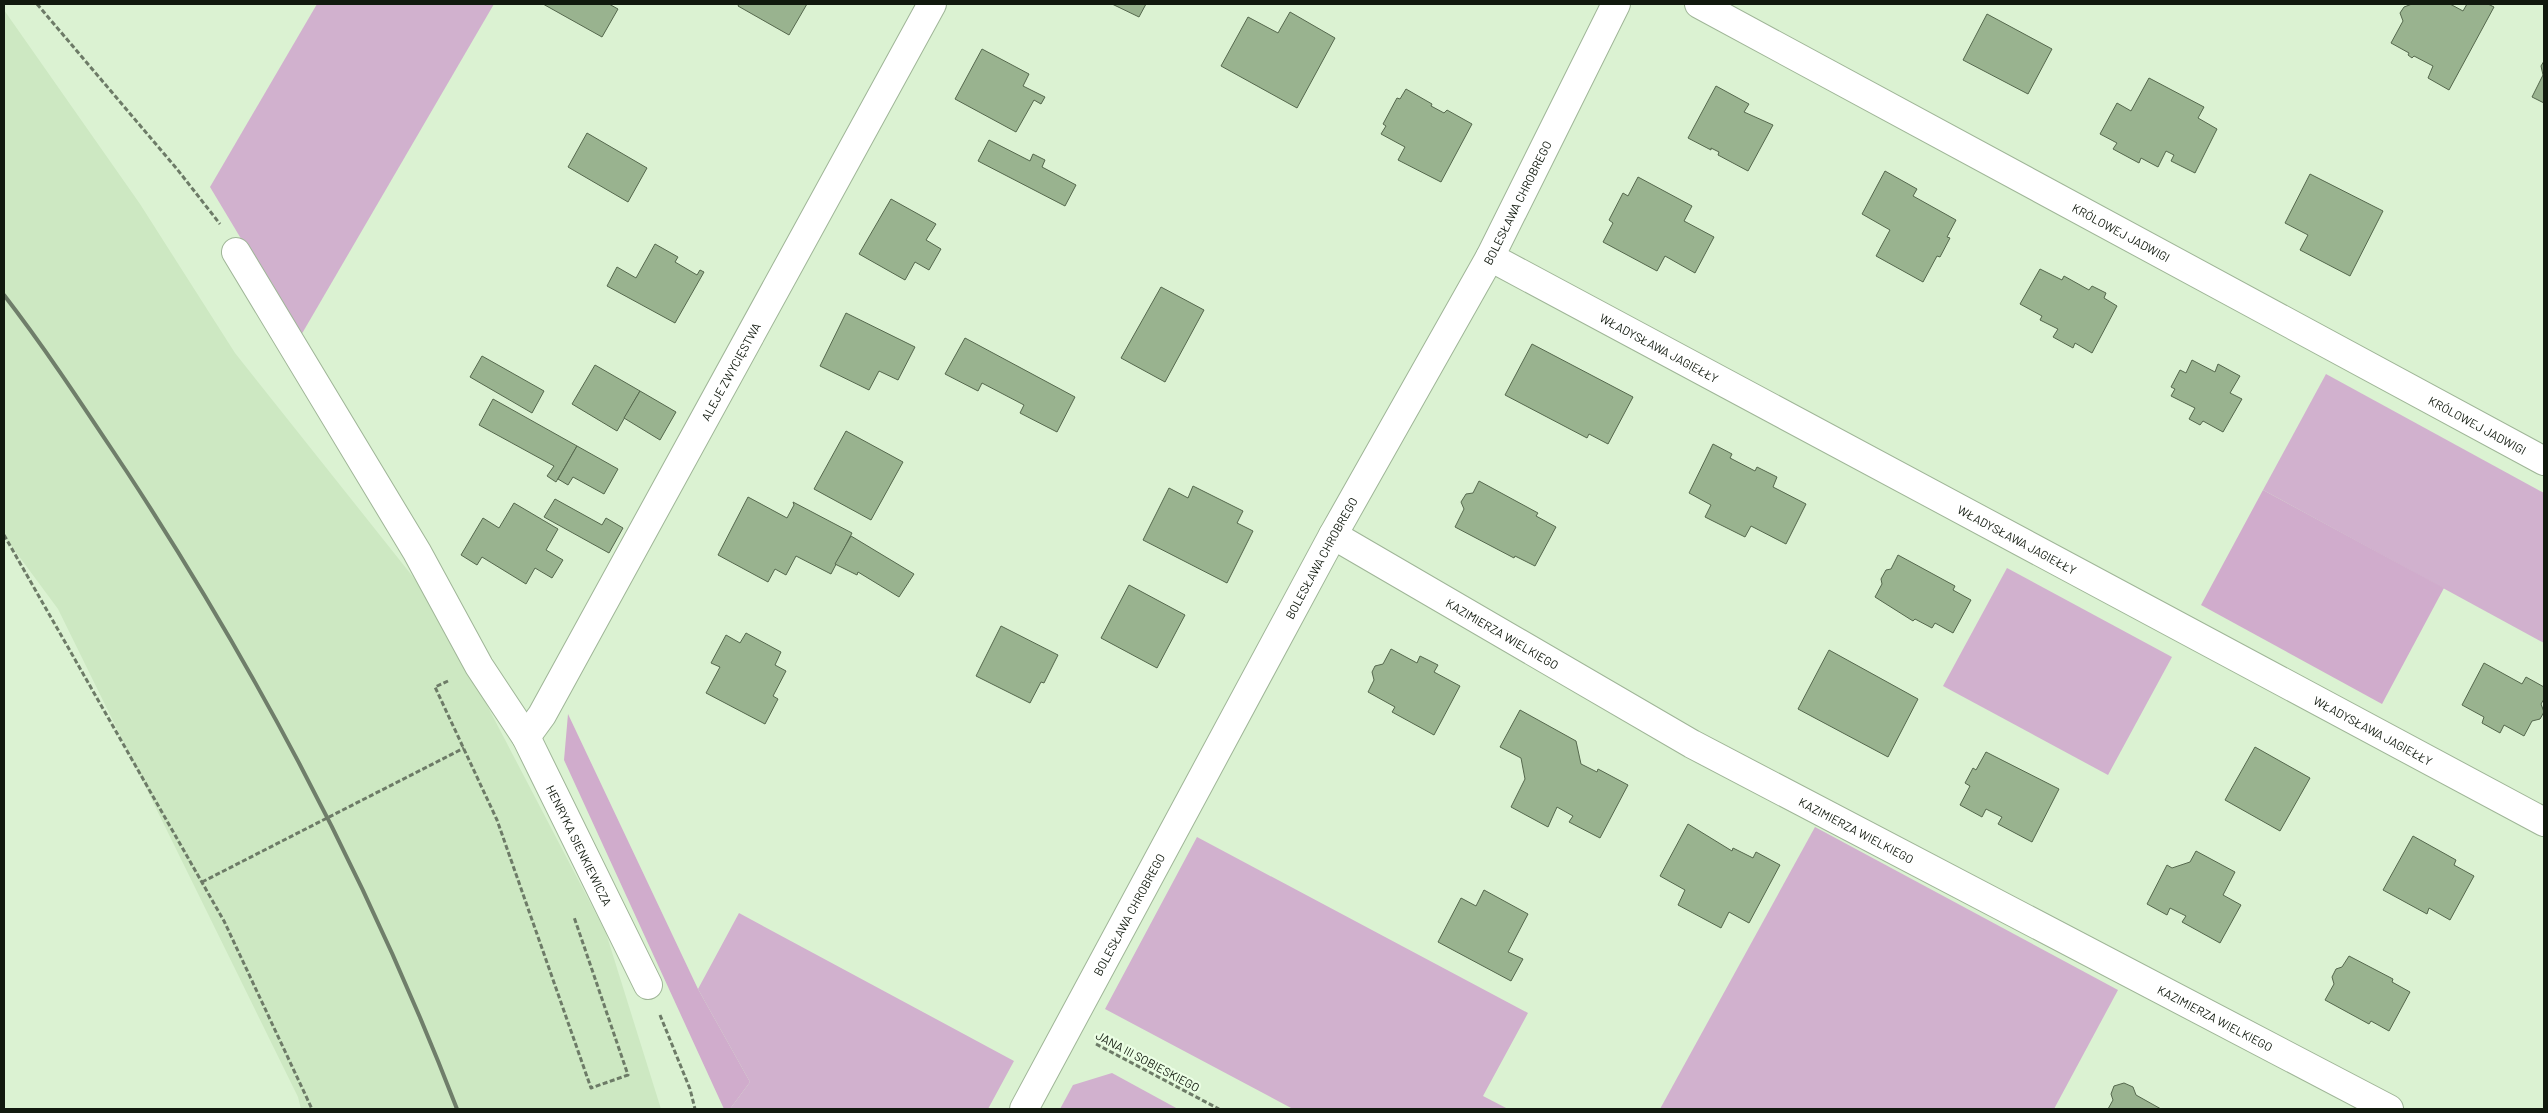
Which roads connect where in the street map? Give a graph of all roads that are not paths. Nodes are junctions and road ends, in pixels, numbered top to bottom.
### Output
1 (932, 4) edge
2 (1616, 4) edge
3 (1699, 4) edge
4 (236, 252) road end
5 (1490, 256) junction
6 (2544, 461) edge
7 (1333, 536) junction
8 (526, 737) junction
9 (2544, 822) edge
10 (648, 984) road end
11 (1024, 1109) edge
12 (2389, 1109) edge

1 - 8 street, ALEJE ZWYCIĘSTWA
2 - 5 street, BOLESŁAWA CHROBREGO
3 - 6 street, KRÓLOWEJ JADWIGI
4 - 8 street, HENRYKA SIENKIEWICZA
5 - 7 street, BOLESŁAWA CHROBREGO
5 - 9 street, WŁADYSŁAWA JAGIEŁŁY
7 - 11 street, BOLESŁAWA CHROBREGO
7 - 12 street, KAZIMIERZA WIELKIEGO
8 - 10 street, HENRYKA SIENKIEWICZA

